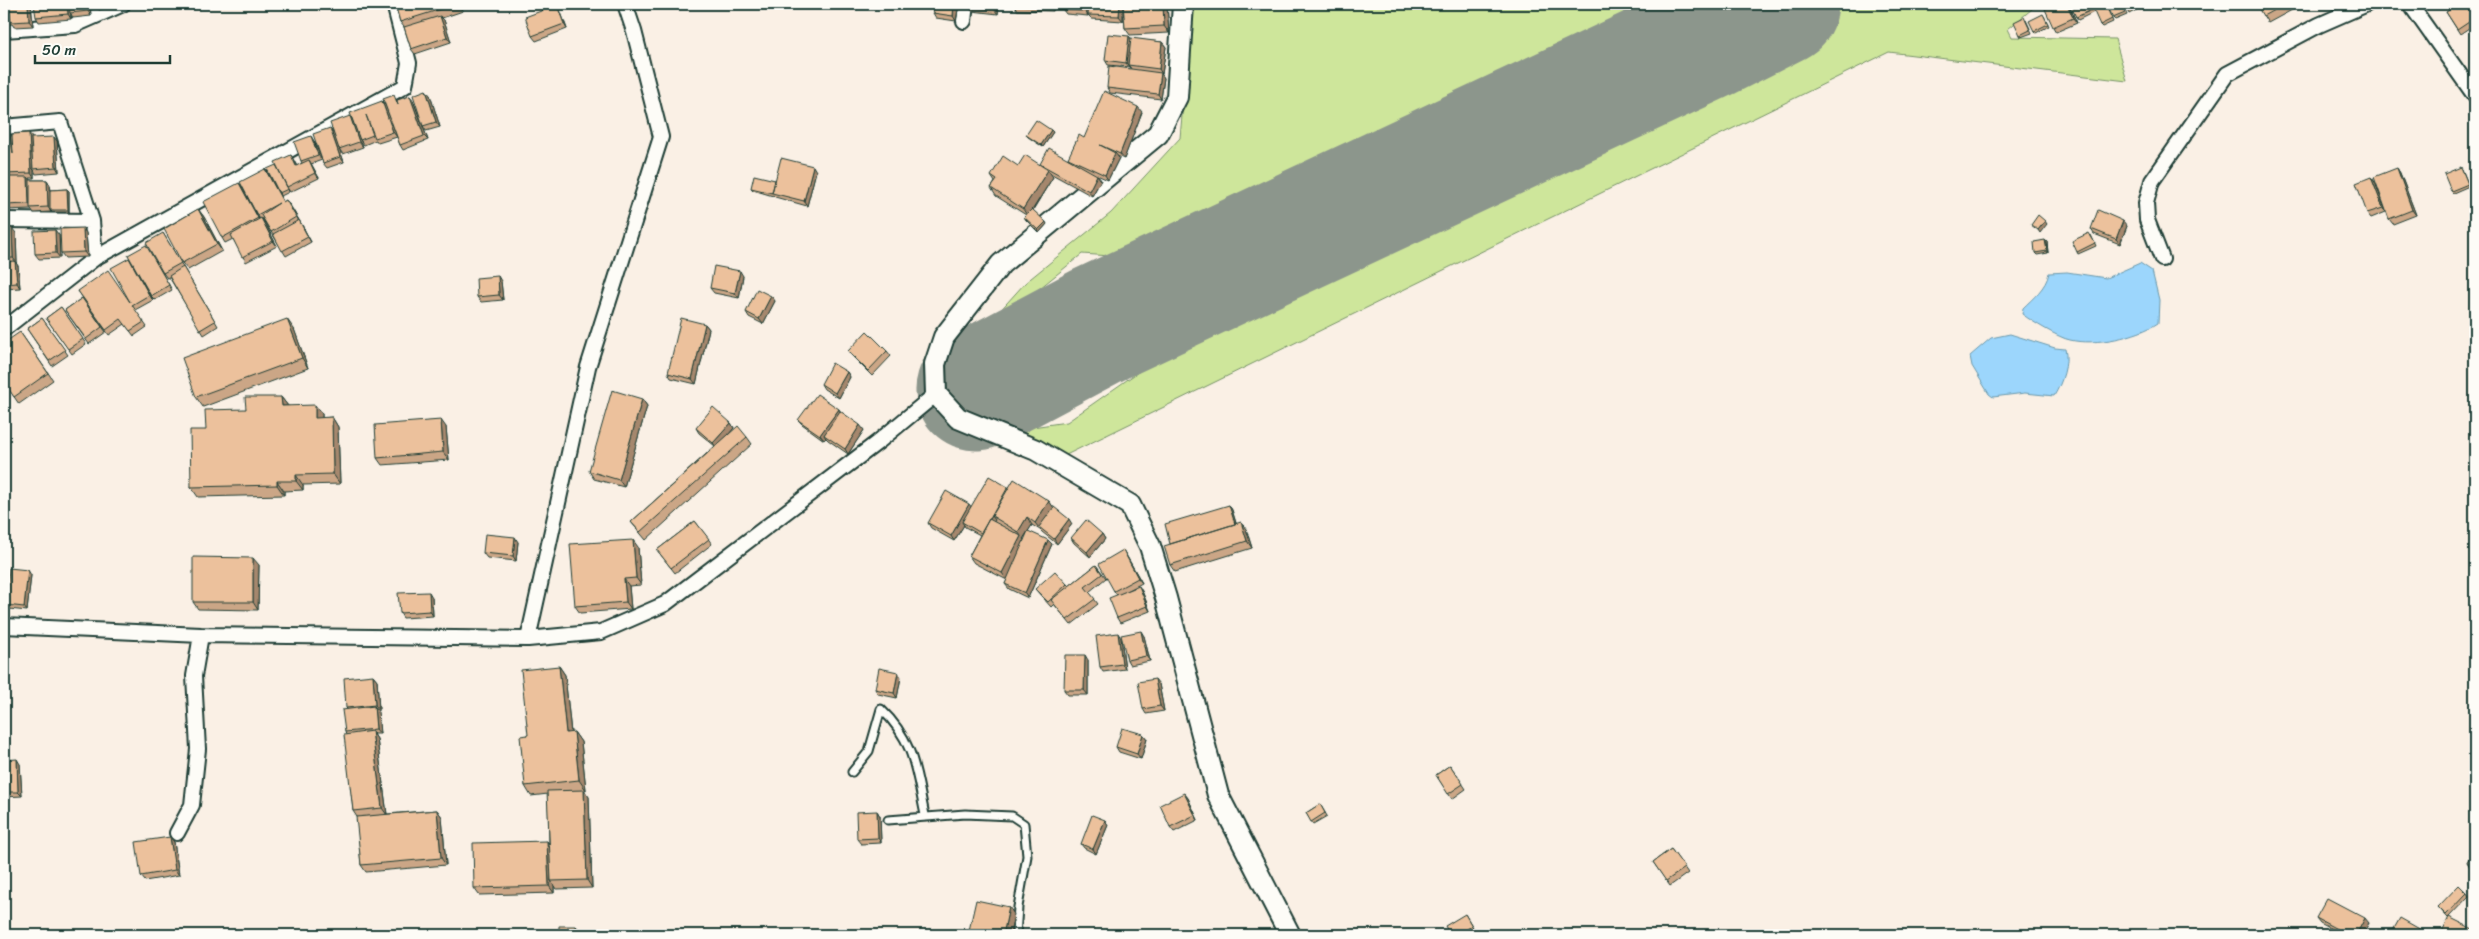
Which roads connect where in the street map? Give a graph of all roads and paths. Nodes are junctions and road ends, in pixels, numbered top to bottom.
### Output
1 (123, 4) edge
2 (394, 4) edge
3 (625, 4) edge
4 (966, 4) edge
5 (1183, 4) edge
6 (2367, 4) edge
7 (2410, 4) edge
8 (964, 21) dead end
9 (4, 30) edge
10 (2474, 92) edge
11 (4, 127) edge
12 (4, 220) edge
13 (92, 220) junction
14 (95, 258) junction
15 (2162, 258) dead end
16 (4, 329) edge
17 (936, 394) junction
18 (4, 626) edge
19 (201, 635) junction
20 (528, 639) junction
21 (852, 772) dead end
22 (925, 816) junction
23 (888, 820) dead end
24 (178, 833) dead end
25 (1016, 935) edge
26 (1290, 935) edge

1 - 9 street
2 - 14 street
3 - 20 street
4 - 8 street
5 - 17 main road
6 - 15 street
7 - 10 street
11 - 13 street
12 - 13 street
13 - 14 street
14 - 16 street
17 - 20 street
17 - 26 main road
18 - 19 street
19 - 20 street
19 - 24 street
21 - 22 lane
22 - 23 lane
22 - 25 lane

